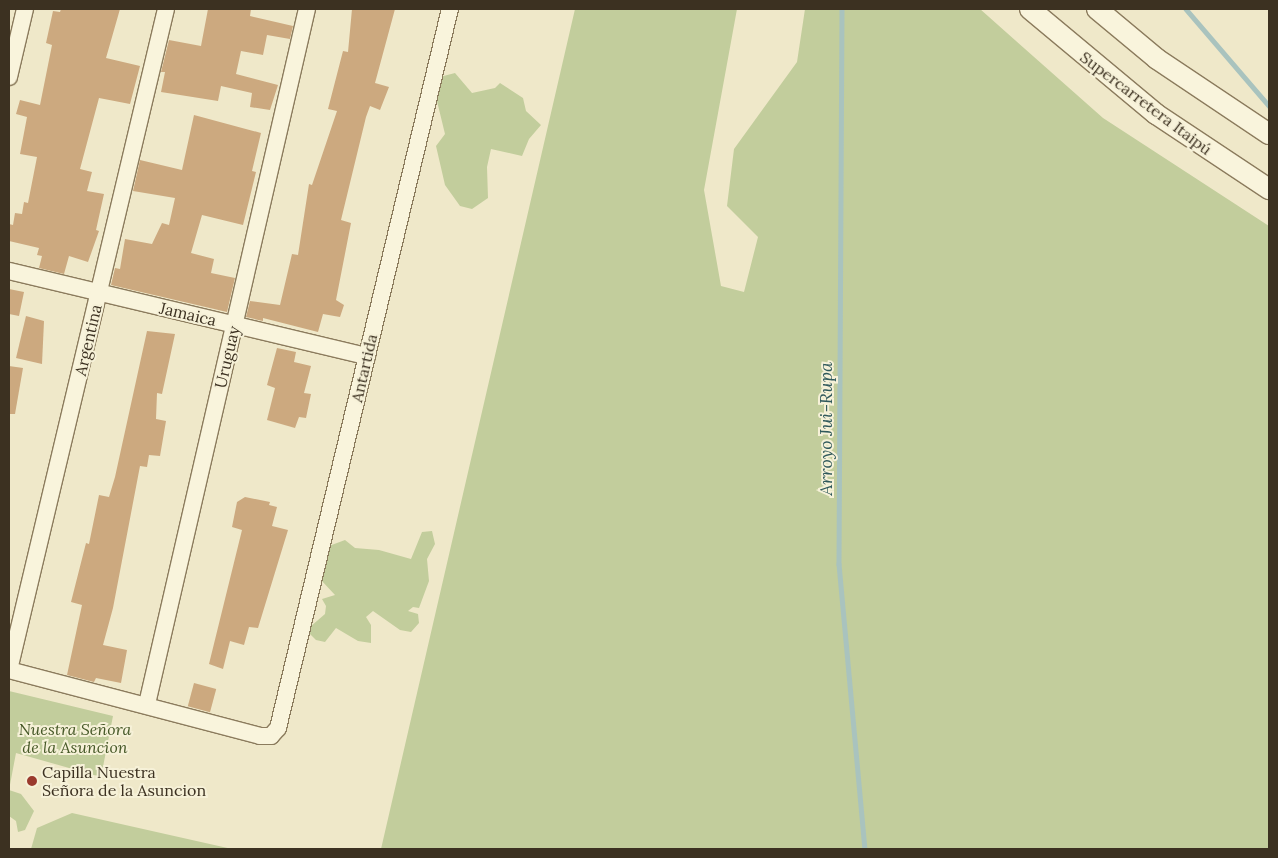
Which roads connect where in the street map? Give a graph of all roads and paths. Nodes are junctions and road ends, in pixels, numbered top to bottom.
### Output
1 (25, 9) edge
2 (166, 9) edge
3 (307, 9) edge
4 (450, 9) edge
5 (1030, 9) edge
6 (1097, 9) edge
7 (9, 77) edge
8 (1269, 134) edge
9 (1269, 189) edge
10 (9, 271) edge
11 (99, 292) junction
12 (234, 325) junction
13 (366, 356) junction
14 (9, 670) edge
15 (147, 704) junction

1 - 7 street
2 - 11 street, Argentina
3 - 12 street, Uruguay
4 - 13 street, Antartida
5 - 9 street, Supercarretera Itaipú
6 - 8 street
10 - 11 street, Jamaica
11 - 12 street, Jamaica
11 - 14 street, Argentina
12 - 13 street, Jamaica
12 - 15 street, Uruguay
13 - 15 street, Antartida
14 - 15 street

